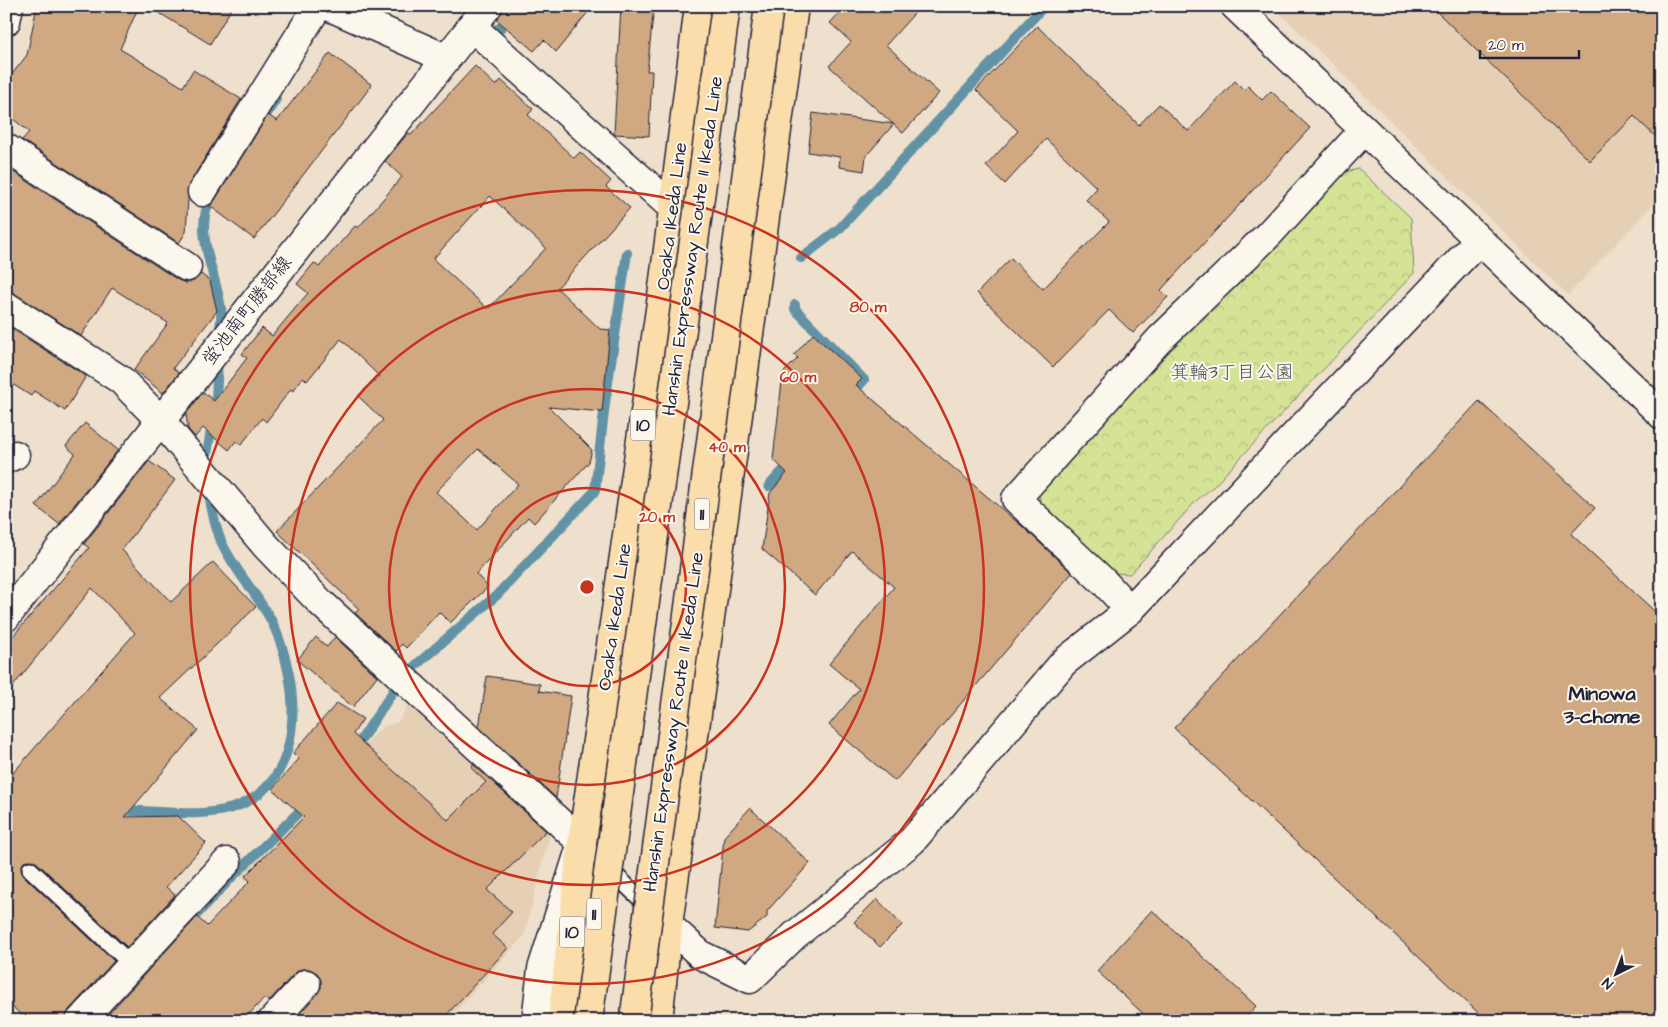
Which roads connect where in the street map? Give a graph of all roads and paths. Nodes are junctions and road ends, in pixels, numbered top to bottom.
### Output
1 (9, 6) edge
2 (318, 6) edge
3 (328, 6) edge
4 (699, 6) edge
5 (726, 6) edge
6 (769, 6) edge
7 (794, 6) edge
8 (1235, 6) edge
9 (480, 16) edge
10 (6, 21) edge
11 (445, 58) junction
12 (1364, 130) junction
13 (6, 148) edge
14 (202, 192) dead end
15 (673, 208) junction
16 (1479, 240) junction
17 (187, 267) dead end
18 (6, 306) edge
19 (1662, 415) edge
20 (161, 420) junction
21 (1130, 610) junction
22 (6, 617) edge
23 (616, 808) junction
24 (582, 842) junction
25 (227, 862) dead end
26 (30, 869) dead end
27 (668, 924) junction
28 (132, 965) junction
29 (306, 984) dead end
30 (80, 1021) edge
31 (272, 1021) edge
32 (536, 1021) edge
33 (562, 1021) edge
34 (572, 1021) edge
35 (588, 1021) edge
36 (634, 1021) edge
37 (658, 1021) edge

1 - 10 street
2 - 14 street
3 - 11 street
4 - 15 main road, Osaka Ikeda Line / 10
5 - 23 main road, Hanshin Expressway Route 11 Ikeda Line / 11, bridge
6 - 36 main road, Hanshin Expressway Route 11 Ikeda Line / 11, bridge
7 - 27 main road
8 - 12 street
9 - 11 street, 蛍池南町勝部線
9 - 15 street
11 - 20 street, 蛍池南町勝部線
12 - 16 street
12 - 21 street
13 - 17 street
15 - 24 main road, Osaka Ikeda Line / 10
16 - 19 street
16 - 21 street
18 - 20 street
20 - 22 street, 蛍池南町勝部線
20 - 24 street
21 - 27 street
23 - 34 main road, 11, bridge
23 - 35 main road, Hanshin Expressway Route 11 Ikeda Line / 11, bridge
24 - 27 lane
24 - 32 street
24 - 33 main road, Osaka Ikeda Line / 10
25 - 28 street
26 - 28 lane
27 - 37 main road
28 - 30 street
29 - 31 street

